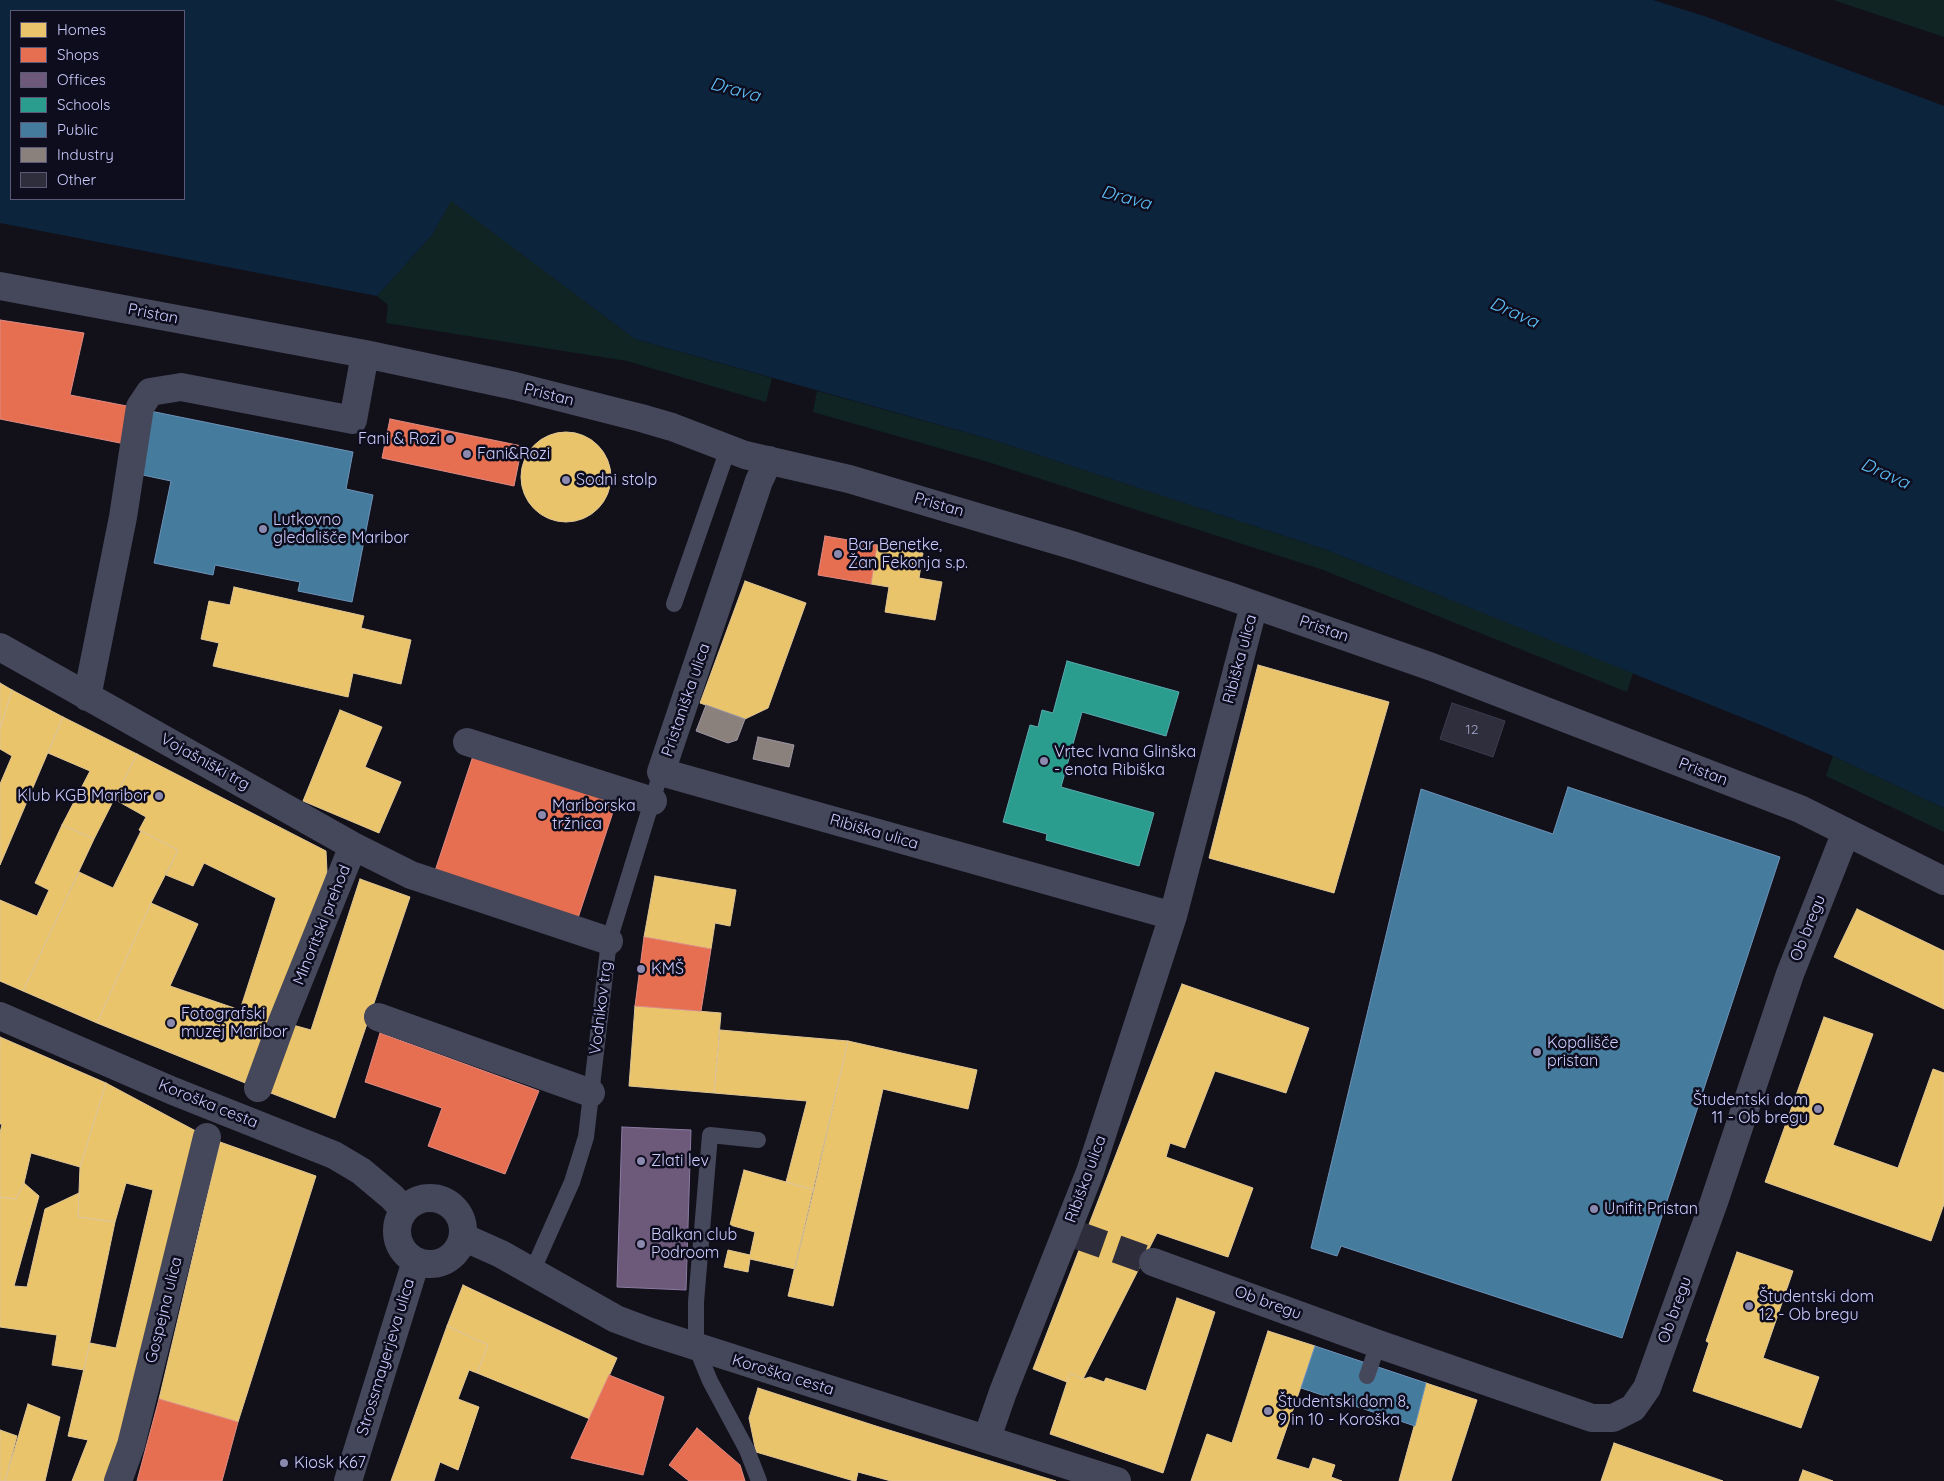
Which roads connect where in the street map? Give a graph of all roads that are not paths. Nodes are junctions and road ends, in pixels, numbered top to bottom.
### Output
1 (0, 286) edge
2 (366, 354) junction
3 (728, 449) junction
4 (769, 460) junction
5 (674, 604) dead end
6 (1254, 605) junction
7 (0, 646) edge
8 (87, 697) junction
9 (467, 742) dead end
10 (662, 772) junction
11 (652, 801) junction
12 (1846, 832) junction
13 (353, 846) junction
14 (411, 875) joint
15 (1944, 881) edge
16 (1173, 916) junction
17 (609, 941) junction
18 (0, 1016) edge
19 (378, 1016) dead end
20 (258, 1088) dead end
21 (591, 1093) junction
22 (207, 1137) dead end
23 (758, 1140) dead end
24 (404, 1210) junction
25 (462, 1237) junction
26 (416, 1261) junction
27 (1153, 1262) tunnel mouth
28 (532, 1272) junction
29 (1378, 1344) junction
30 (696, 1347) junction
31 (1367, 1376) dead end
32 (987, 1438) junction
33 (118, 1481) edge
34 (348, 1481) edge
35 (759, 1481) edge
36 (1117, 1481) edge

1 - 2 street, Pristan
2 - 3 street, Pristan
2 - 8 street
3 - 4 street, Pristan
3 - 5 lane
4 - 6 street, Pristan
4 - 10 street, Pristaniška ulica
6 - 12 street, Pristan
6 - 16 street, Ribiška ulica
7 - 8 street, Vojašniški trg
8 - 13 street, Vojašniški trg
9 - 11 street
10 - 11 lane, Pristaniška ulica
10 - 16 street, Ribiška ulica
11 - 17 lane, Pristaniška ulica
12 - 15 street
12 - 29 street, Ob bregu
13 - 14 street, Vojašniški trg
13 - 20 street, Minoritski prehod
14 - 17 street, Vodnikov trg
16 - 32 street, Ribiška ulica
17 - 21 lane, Vodnikov trg
18 - 24 street, Koroška cesta
19 - 21 street
21 - 28 lane, Vodnikov trg
22 - 33 street, Gospejna ulica
23 - 30 lane
24 - 25 street
24 - 26 street
25 - 26 street
25 - 28 street, Koroška cesta
26 - 34 street, Strossmayerjeva ulica
27 - 29 street, Ob bregu
28 - 30 street, Koroška cesta
29 - 31 lane
30 - 32 street, Koroška cesta
30 - 35 lane
32 - 36 street, Koroška cesta

